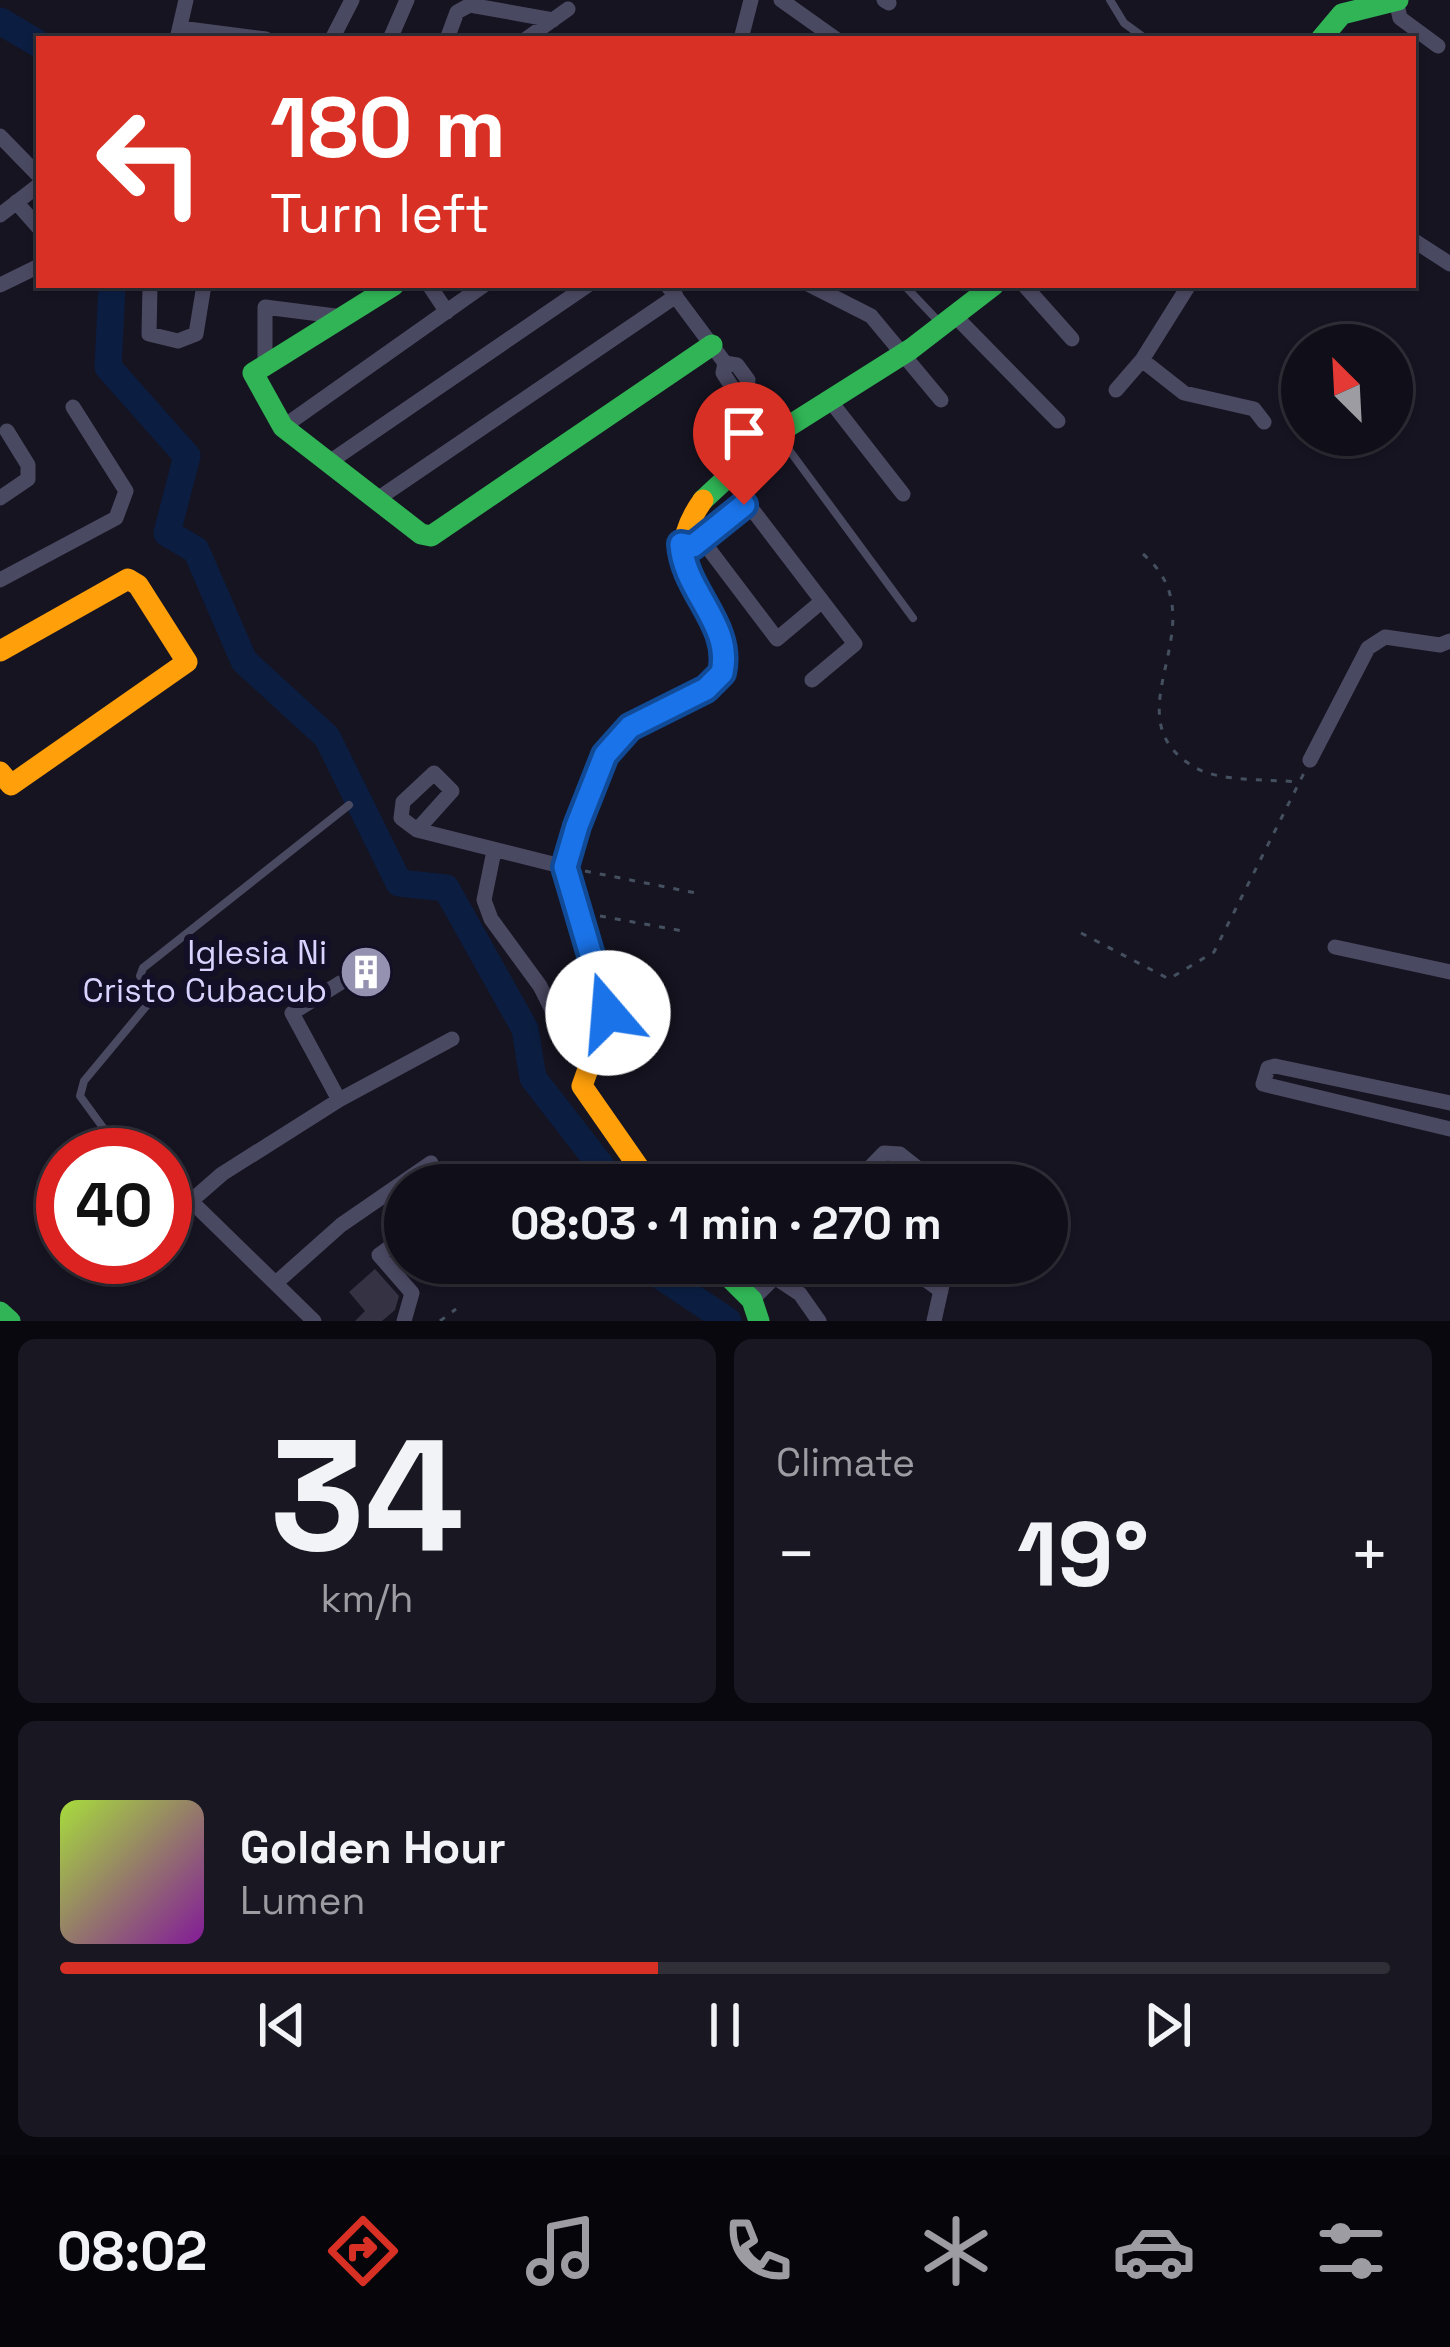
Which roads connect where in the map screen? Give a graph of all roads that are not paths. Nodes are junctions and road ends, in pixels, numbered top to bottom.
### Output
1 (186, 0) edge
2 (352, 0) edge
3 (406, 0) edge
4 (751, 0) edge
5 (781, 0) edge
6 (1110, 0) edge
7 (1397, 0) edge
8 (568, 9) dead end
9 (553, 20) junction
10 (178, 33) edge
11 (222, 36) edge
12 (334, 36) edge
13 (391, 36) edge
14 (448, 36) edge
15 (530, 36) edge
16 (742, 36) edge
17 (832, 36) edge
18 (1142, 36) edge
19 (1324, 36) edge
20 (1438, 46) dead end
21 (1, 139) edge
22 (36, 178) edge
23 (36, 184) edge
24 (16, 202) junction
25 (0, 215) edge
26 (36, 225) edge
27 (1416, 242) edge
28 (1450, 264) edge
29 (36, 267) edge
30 (0, 285) edge
31 (150, 288) edge
32 (204, 288) edge
33 (390, 288) edge
34 (431, 288) edge
35 (480, 288) edge
36 (584, 288) edge
37 (816, 288) edge
38 (908, 288) edge
39 (987, 288) edge
40 (1027, 288) edge
41 (1188, 288) edge
42 (671, 290) edge
43 (447, 312) junction
44 (346, 317) junction
45 (949, 320) junction
46 (1072, 339) dead end
47 (905, 352) junction
48 (718, 354) junction
49 (1142, 360) junction
50 (265, 362) junction
51 (1116, 390) dead end
52 (828, 398) junction
53 (941, 400) dead end
54 (73, 406) dead end
55 (1058, 421) dead end
56 (1264, 422) dead end
57 (283, 427) junction
58 (7, 431) dead end
59 (777, 434) junction
60 (328, 463) junction
61 (903, 494) dead end
62 (0, 498) edge
63 (380, 498) junction
64 (691, 542) junction
65 (0, 580) edge
66 (821, 602) junction
67 (913, 618) dead end
68 (1450, 641) edge
69 (0, 651) edge
70 (812, 680) dead end
71 (1310, 760) road end
72 (0, 772) edge
73 (349, 805) dead end
74 (417, 830) dead end
75 (494, 851) junction
76 (565, 867) junction
77 (1335, 947) dead end
78 (1450, 972) edge
79 (340, 983) dead end
80 (452, 1039) dead end
81 (588, 1063) junction
82 (339, 1100) junction
83 (1450, 1102) edge
84 (103, 1128) edge
85 (1450, 1129) edge
86 (431, 1163) dead end
87 (636, 1164) edge
88 (873, 1164) edge
89 (913, 1164) edge
90 (192, 1200) edge
91 (192, 1202) edge
92 (277, 1282) junction
93 (404, 1284) edge
94 (732, 1284) edge
95 (772, 1284) edge
96 (785, 1284) edge
97 (932, 1284) edge
98 (942, 1284) edge
99 (941, 1291) junction
100 (755, 1311) edge
101 (0, 1312) edge
102 (10, 1321) edge
103 (314, 1321) edge
104 (404, 1321) edge
105 (819, 1321) edge
106 (934, 1321) edge

1 - 10 street
2 - 12 street
3 - 13 street
4 - 16 street
5 - 17 street
6 - 18 lane
7 - 19 street
7 - 20 street
8 - 9 street
9 - 14 street
9 - 15 street
10 - 11 street
21 - 22 street
23 - 24 street
24 - 25 street
24 - 26 street
27 - 28 street
29 - 30 street
31 - 32 street
33 - 44 street
34 - 43 street
35 - 43 street
36 - 60 street
37 - 47 street
38 - 45 lane
39 - 45 street
40 - 46 street
41 - 49 street
42 - 48 street
42 - 63 street
43 - 57 street
44 - 50 street
44 - 50 street
45 - 47 street
45 - 55 street
47 - 52 street
47 - 53 street
48 - 59 street
48 - 63 street
49 - 51 street
49 - 56 street
50 - 57 street
52 - 59 street
52 - 61 street
54 - 65 street
57 - 60 street
58 - 62 street
59 - 64 street
59 - 67 lane
60 - 63 street
64 - 66 street
64 - 66 street
64 - 76 street
66 - 70 street
68 - 71 street
69 - 72 street
73 - 84 lane
74 - 75 street
75 - 76 street
75 - 81 street
76 - 81 street
77 - 78 street
79 - 82 street
80 - 82 street
81 - 87 street
82 - 90 street
83 - 85 street
86 - 92 street
88 - 89 street
91 - 92 street
92 - 103 street
93 - 104 street
94 - 100 street
95 - 100 street
96 - 105 street
97 - 99 street
98 - 99 street
99 - 106 street
101 - 102 street

